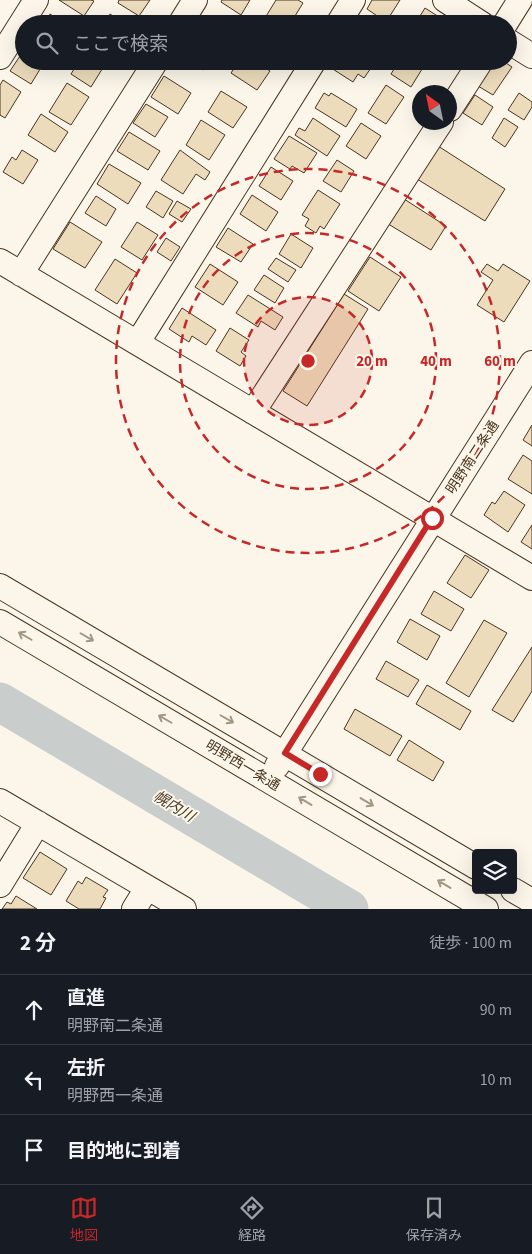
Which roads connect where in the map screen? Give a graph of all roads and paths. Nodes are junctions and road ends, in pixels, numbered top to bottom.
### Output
1 (36, 0) edge
2 (195, 0) edge
3 (353, 0) edge
4 (445, 0) edge
5 (520, 0) edge
6 (27, 15) edge
7 (186, 15) edge
8 (344, 15) edge
9 (468, 15) edge
10 (511, 15) edge
11 (15, 33) edge
12 (517, 47) edge
13 (532, 56) edge
14 (0, 57) edge
15 (150, 70) edge
16 (308, 70) edge
17 (475, 70) edge
18 (457, 98) edge
19 (436, 130) edge
20 (0, 261) edge
21 (21, 274) junction
22 (138, 342) junction
23 (532, 363) edge
24 (253, 412) junction
25 (432, 518) junction
26 (532, 578) edge
27 (0, 586) edge
28 (0, 622) edge
29 (285, 753) junction
30 (268, 780) junction
31 (0, 801) edge
32 (38, 823) junction
33 (472, 865) edge
34 (0, 885) edge
35 (147, 888) junction
36 (517, 892) edge
37 (532, 901) edge
38 (134, 909) edge
39 (184, 909) edge
40 (486, 909) edge

1 - 6 street
2 - 7 street
3 - 8 street
4 - 9 street
5 - 10 street
11 - 14 street
12 - 13 street
15 - 21 street
16 - 22 street
17 - 18 street
19 - 24 street
20 - 21 street
21 - 22 street
22 - 24 street
23 - 25 street, 明野南二条通
24 - 25 street
25 - 26 street
25 - 29 street, 明野南二条通
27 -> 29 street
30 -> 28 street, 明野西一条通
29 - 30 street, 明野南二条通
29 -> 33 street
40 -> 30 street, 明野西一条通
31 - 32 street
32 - 34 street
32 - 35 street
35 - 38 street
35 - 39 street
36 - 37 street

